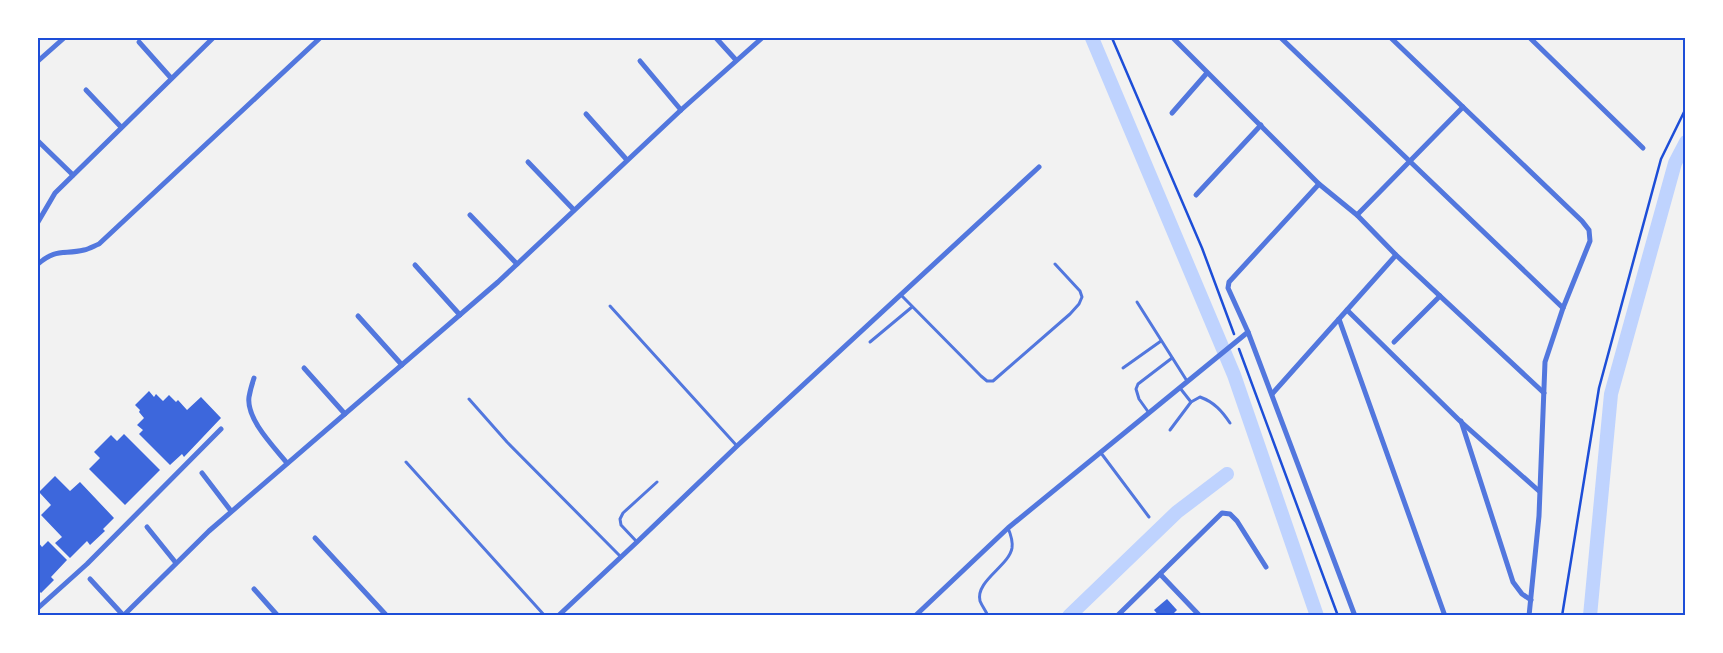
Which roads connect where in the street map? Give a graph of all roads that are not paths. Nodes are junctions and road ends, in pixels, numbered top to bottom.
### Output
1 (64, 38) edge
2 (213, 38) edge
3 (320, 38) edge
4 (716, 38) edge
5 (762, 38) edge
6 (1173, 38) edge
7 (1281, 38) edge
8 (1391, 38) edge
9 (1530, 38) edge
10 (139, 42) dead end
11 (736, 60) junction
12 (38, 61) edge
13 (640, 61) dead end
14 (1207, 73) junction
15 (171, 78) junction
16 (86, 90) dead end
17 (1463, 107) junction
18 (681, 110) junction
19 (1172, 113) dead end
20 (586, 114) dead end
21 (1261, 125) junction
22 (121, 127) junction
23 (38, 141) edge
24 (1643, 148) dead end
25 (627, 160) junction
26 (1410, 161) junction
27 (528, 162) dead end
28 (1039, 167) dead end
29 (73, 175) junction
30 (1320, 184) junction
31 (1196, 194) dead end
32 (45, 208) junction
33 (574, 210) junction
34 (38, 214) edge
35 (470, 215) dead end
36 (1357, 215) junction
37 (38, 222) edge
38 (1396, 255) junction
39 (38, 264) edge
40 (415, 264) dead end
41 (517, 264) junction
42 (1055, 264) dead end
43 (900, 295) junction
44 (1440, 296) junction
45 (1137, 302) dead end
46 (610, 306) dead end
47 (912, 307) junction
48 (1563, 308) junction
49 (1347, 310) junction
50 (460, 315) junction
51 (358, 316) dead end
52 (1339, 319) junction
53 (1248, 332) junction
54 (1161, 340) junction
55 (870, 342) dead end
56 (1394, 342) dead end
57 (1172, 358) junction
58 (402, 364) junction
59 (304, 368) dead end
60 (1123, 368) dead end
61 (254, 378) dead end
62 (1187, 382) junction
63 (1180, 388) junction
64 (1544, 393) junction
65 (1272, 394) junction
66 (469, 399) dead end
67 (1192, 402) junction
68 (1149, 413) junction
69 (345, 414) junction
70 (1460, 421) junction
71 (1230, 423) dead end
72 (221, 430) dead end
73 (1170, 430) dead end
74 (737, 446) junction
75 (1101, 453) junction
76 (406, 462) dead end
77 (287, 463) junction
78 (202, 473) dead end
79 (657, 482) dead end
80 (1539, 491) junction
81 (231, 511) junction
82 (1149, 517) dead end
83 (147, 527) dead end
84 (1008, 528) junction
85 (315, 538) dead end
86 (638, 542) junction
87 (621, 558) junction
88 (176, 563) junction
89 (1266, 567) dead end
90 (1160, 574) junction
91 (90, 579) dead end
92 (254, 589) dead end
93 (1531, 600) junction
94 (38, 608) edge
95 (123, 615) edge
96 (278, 616) edge
97 (387, 616) edge
98 (545, 616) edge
99 (558, 616) edge
100 (915, 616) edge
101 (988, 616) edge
102 (1117, 616) edge
103 (1200, 616) edge
104 (1355, 616) edge
105 (1445, 616) edge
106 (1529, 616) edge

1 - 12 street
2 - 15 street
3 - 39 street
4 - 11 street
5 - 11 street
6 - 14 street
7 - 26 street
8 - 17 street
9 - 24 street
10 - 15 street
11 - 18 street
13 - 18 street
14 - 19 street
14 - 21 street
15 - 22 street
16 - 22 street
17 - 26 street
17 - 48 street
18 - 25 street
20 - 25 street
21 - 30 street
21 - 31 street
22 - 29 street
23 - 29 street
25 - 33 street
26 - 36 street
26 - 48 street
27 - 33 street
28 - 43 street
29 - 32 street
30 - 36 street
30 - 53 street
32 - 34 street
32 - 37 street
33 - 41 street
35 - 41 street
36 - 38 street
38 - 44 street
38 - 49 street
40 - 50 street
41 - 50 street
42 - 47 lane
43 - 47 lane
43 - 74 street
44 - 56 street
44 - 64 street
45 - 54 lane
46 - 74 lane
47 - 55 lane
48 - 64 street
49 - 52 street
49 - 70 street
50 - 58 street
51 - 58 street
52 - 65 street
52 - 105 street
53 - 62 street
53 - 65 street
54 - 57 lane
54 - 60 lane
57 - 62 lane
57 - 68 lane
58 - 69 street
59 - 69 street
61 - 77 street
62 - 63 street
63 - 67 lane
63 - 68 street
64 - 80 street
65 - 104 street
66 - 87 lane
67 - 71 lane
67 - 73 lane
68 - 75 street
69 - 77 street
70 - 80 street
70 - 93 street
72 - 94 street
74 - 86 street
75 - 82 lane
75 - 84 street
76 - 98 lane
77 - 81 street
78 - 81 street
79 - 86 lane
80 - 93 street
81 - 88 street
83 - 88 street
84 - 100 street
84 - 101 lane
85 - 97 street
86 - 87 street
87 - 99 street
88 - 95 street
89 - 90 street
90 - 102 street
90 - 103 street
91 - 95 street
92 - 96 street
93 - 106 street

